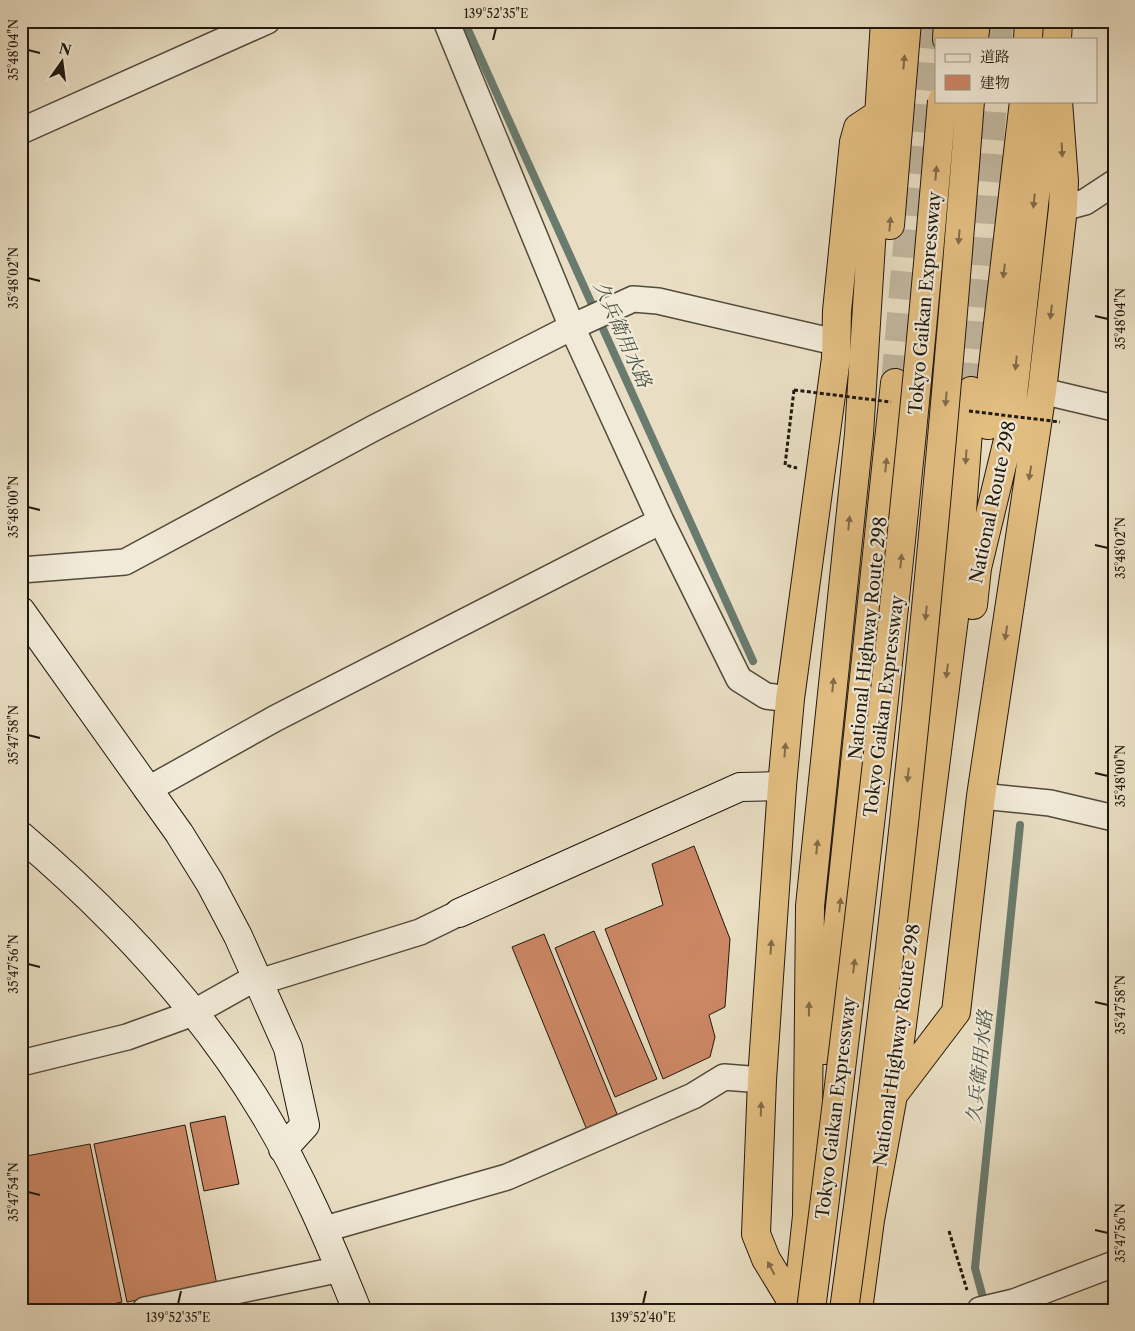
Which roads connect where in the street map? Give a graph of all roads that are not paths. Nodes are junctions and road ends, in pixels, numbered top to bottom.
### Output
1 (267, 21) edge
2 (446, 21) edge
3 (885, 21) edge
4 (908, 21) edge
5 (948, 21) edge
6 (976, 21) edge
7 (1029, 21) edge
8 (1058, 21) edge
9 (947, 38) edge
10 (974, 38) edge
11 (1028, 38) edge
12 (1057, 38) edge
13 (942, 102) edge
14 (970, 102) edge
15 (1024, 102) edge
16 (1049, 102) edge
17 (1058, 102) edge
18 (879, 114) junction
19 (21, 131) edge
20 (1114, 183) edge
21 (1063, 208) junction
22 (572, 327) junction
23 (835, 342) junction
24 (895, 383) tunnel mouth
25 (982, 383) junction
26 (1042, 391) junction
27 (1114, 408) edge
28 (859, 434) junction
29 (661, 521) junction
30 (977, 568) junction
31 (21, 570) edge
32 (21, 611) edge
33 (790, 699) junction
34 (782, 786) junction
35 (148, 790) junction
36 (981, 796) junction
37 (1114, 818) edge
38 (21, 836) edge
39 (922, 869) junction
40 (459, 914) joint
41 (258, 980) junction
42 (193, 1012) junction
43 (21, 1063) edge
44 (762, 1080) junction
45 (894, 1095) junction
46 (283, 1149) junction
47 (807, 1215) junction
48 (325, 1229) junction
49 (1114, 1264) edge
50 (341, 1269) junction
51 (984, 1302) edge
52 (145, 1310) edge
53 (357, 1310) edge
54 (797, 1310) edge
55 (812, 1310) edge
56 (844, 1310) edge
57 (858, 1310) edge

1 - 19 street
2 - 22 street
3 - 18 highway
28 -> 4 highway
5 - 9 highway
6 - 10 highway
7 - 11 highway
8 - 12 highway
55 -> 13 highway, Tokyo Gaikan Expressway, bridge
14 -> 56 highway, Tokyo Gaikan Expressway, bridge
15 -> 25 highway
16 -> 30 highway, National Route 298
17 -> 21 highway
18 - 23 highway
18 - 28 highway
20 - 21 street
21 -> 26 highway
22 - 23 street
22 - 29 street
22 - 31 street
23 - 33 highway
47 -> 24 highway, National Highway Route 298
25 - 30 highway
25 -> 39 highway, National Highway Route 298
26 - 27 street
26 -> 36 highway
47 -> 28 highway
29 - 33 street
29 - 35 street
30 - 39 highway, National Route 298
32 - 35 street
34 -> 33 highway
34 - 40 street
44 -> 34 highway
35 - 41 street
36 - 37 street
36 - 45 highway
38 - 42 street
39 - 45 highway, National Highway Route 298
40 - 41 street
41 - 42 street
41 - 46 street
42 - 43 street
42 - 46 street
44 - 48 street
54 -> 44 highway
45 - 57 highway, National Highway Route 298
46 - 48 street
47 - 54 highway, National Highway Route 298
48 - 50 street
49 - 51 street
50 - 52 street
50 - 53 street

